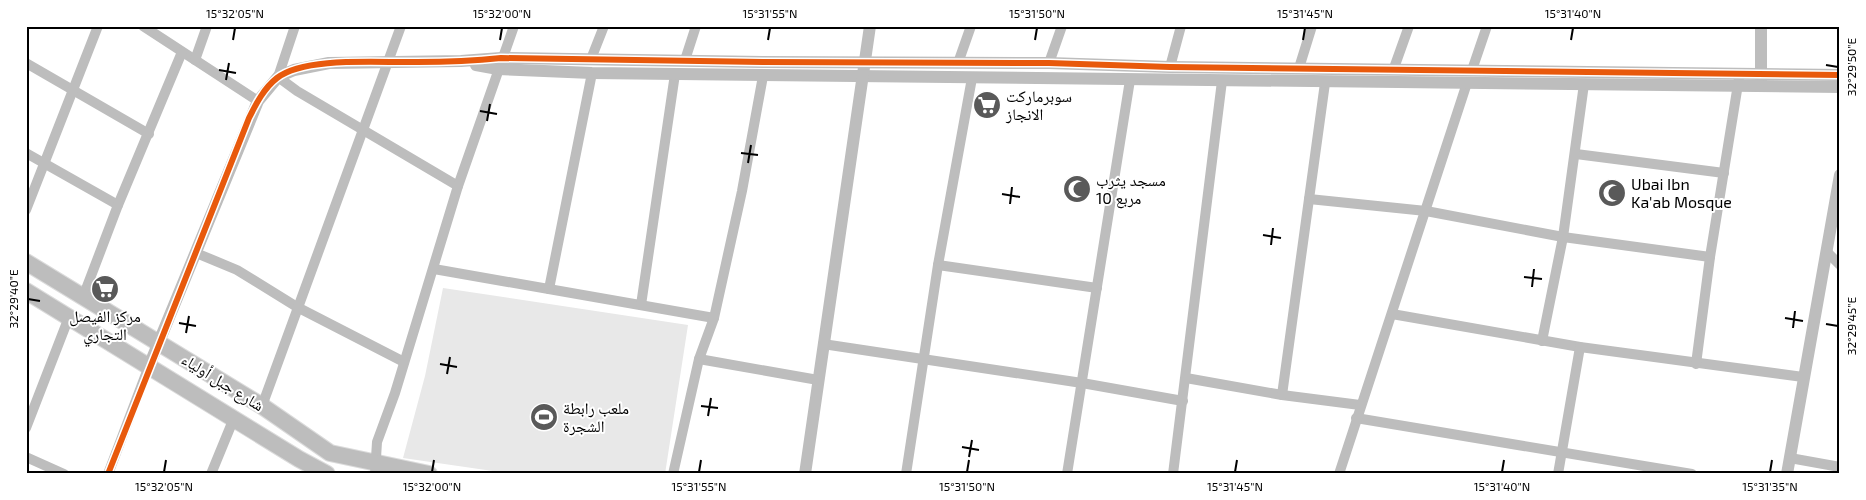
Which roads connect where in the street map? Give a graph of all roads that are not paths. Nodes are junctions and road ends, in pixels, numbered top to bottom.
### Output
1 (98, 26) edge
2 (143, 26) edge
3 (207, 26) edge
4 (295, 26) edge
5 (401, 26) edge
6 (514, 26) edge
7 (604, 26) edge
8 (696, 26) edge
9 (870, 26) edge
10 (971, 26) edge
11 (1062, 26) edge
12 (1181, 26) edge
13 (1312, 26) edge
14 (1409, 26) edge
15 (1487, 26) edge
16 (1761, 26) edge
17 (182, 52) junction
18 (195, 60) junction
19 (591, 60) junction
20 (685, 60) junction
21 (388, 62) junction
22 (865, 62) junction
23 (958, 62) junction
24 (26, 63) edge
25 (1049, 63) junction
26 (500, 64) junction
27 (1170, 67) junction
28 (1299, 68) junction
29 (1394, 68) junction
30 (1472, 70) junction
31 (592, 73) junction
32 (675, 74) junction
33 (1840, 75) edge
34 (763, 76) junction
35 (863, 76) junction
36 (278, 77) junction
37 (972, 78) junction
38 (1130, 80) junction
39 (1739, 80) junction
40 (1222, 81) junction
41 (1761, 81) junction
42 (1325, 82) junction
43 (1466, 83) junction
44 (1584, 84) junction
45 (1840, 87) edge
46 (72, 90) junction
47 (258, 101) junction
48 (363, 131) junction
49 (149, 134) junction
50 (26, 153) edge
51 (1576, 154) junction
52 (44, 164) junction
53 (1724, 172) junction
54 (1840, 175) edge
55 (458, 186) junction
56 (1309, 199) junction
57 (118, 205) junction
58 (26, 210) edge
59 (1426, 211) junction
60 (1562, 237) junction
61 (1826, 251) junction
62 (196, 253) junction
63 (1710, 257) junction
64 (26, 262) edge
65 (938, 265) junction
66 (1840, 265) edge
67 (434, 268) junction
68 (1097, 288) junction
69 (549, 289) junction
70 (26, 291) edge
71 (83, 297) junction
72 (641, 305) junction
73 (297, 307) junction
74 (1392, 314) junction
75 (70, 317) junction
76 (714, 318) junction
77 (1542, 341) junction
78 (160, 342) junction
79 (823, 344) junction
80 (1580, 347) junction
81 (699, 359) junction
82 (924, 359) junction
83 (404, 362) junction
84 (1696, 364) junction
85 (149, 366) junction
86 (1803, 377) junction
87 (1186, 378) junction
88 (818, 380) junction
89 (1082, 383) junction
90 (1282, 395) junction
91 (1183, 401) junction
92 (1360, 405) junction
93 (262, 406) junction
94 (234, 418) junction
95 (1356, 418) junction
96 (26, 428) edge
97 (1560, 452) junction
98 (26, 457) edge
99 (1790, 458) junction
100 (1840, 467) edge
101 (375, 468) edge
102 (1668, 472) edge
103 (64, 474) edge
104 (108, 474) edge
105 (211, 474) edge
106 (327, 474) edge
107 (429, 474) edge
108 (673, 474) edge
109 (805, 474) edge
110 (906, 474) edge
111 (1067, 474) edge
112 (1173, 474) edge
113 (1338, 474) edge
114 (1558, 474) edge
115 (1692, 474) edge
116 (1787, 474) edge

1 - 46 street
2 - 17 street
3 - 18 street
4 - 36 street
5 - 21 street
6 - 26 street
7 - 19 street
8 - 20 street
9 - 22 street
10 - 23 street
11 - 25 street
12 - 27 street
13 - 28 street
14 - 29 street
15 - 30 street
16 - 41 street
17 - 18 street
17 - 49 street
18 - 47 street
19 - 20 street
19 - 26 street
20 - 22 street
21 - 26 street
21 - 36 street
21 - 48 street
22 - 23 street
22 - 35 street
23 - 25 street
24 - 46 street
25 - 27 street
26 - 31 street
26 - 55 street
27 - 28 street
28 - 29 street
29 - 30 street
30 - 39 street
31 - 32 street
31 - 69 street
32 - 34 street
32 - 72 street
33 - 41 street
34 - 35 street
34 - 76 street
35 - 37 street
35 - 79 street
36 - 47 street
36 - 48 street
37 - 38 street
37 - 65 street
38 - 40 street
38 - 68 street
39 - 41 street
39 - 44 street
39 - 53 street
40 - 42 street
40 - 87 street
41 - 45 street
42 - 43 street
42 - 56 street
43 - 44 street
43 - 59 street
44 - 51 street
46 - 49 street
46 - 52 street
47 - 62 street
48 - 55 street
48 - 73 street
49 - 57 street
50 - 52 street
51 - 53 street
51 - 60 street
52 - 57 street
52 - 58 street
53 - 63 street
54 - 61 street
55 - 67 street
56 - 59 street
56 - 90 street
57 - 71 street
59 - 60 street
59 - 74 street
60 - 63 street
60 - 77 street
61 - 66 street
61 - 86 street
62 - 73 street
62 - 78 street
63 - 84 street
64 - 71 main road, شارع جبل أولياء
65 - 68 street
65 - 82 street
67 - 69 street
67 - 83 street
68 - 89 street
69 - 72 street
70 - 75 main road, شارع جبل أولياء
71 - 78 main road, شارع جبل أولياء
72 - 76 street
73 - 83 street
73 - 93 street
74 - 77 street
74 - 92 street
75 - 85 main road, شارع جبل أولياء
75 - 96 street
76 - 81 street
77 - 80 street
78 - 85 street
78 - 93 main road, شارع جبل أولياء
79 - 82 street
79 - 88 street
80 - 84 street
80 - 97 street
81 - 88 street
81 - 108 street
82 - 89 street
82 - 110 street
83 - 101 street
84 - 86 street
85 - 94 main road, شارع جبل أولياء
85 - 104 street
86 - 99 street
87 - 90 street
87 - 91 street
88 - 109 street
89 - 91 street
89 - 111 street
90 - 92 street
91 - 112 street
92 - 95 street
93 - 101 main road, شارع جبل أولياء
94 - 105 street
94 - 106 main road, شارع جبل أولياء
95 - 97 street
95 - 113 street
97 - 102 street
97 - 114 street
98 - 103 street
99 - 100 street
99 - 116 street
101 - 107 main road, شارع جبل أولياء
102 - 115 street

